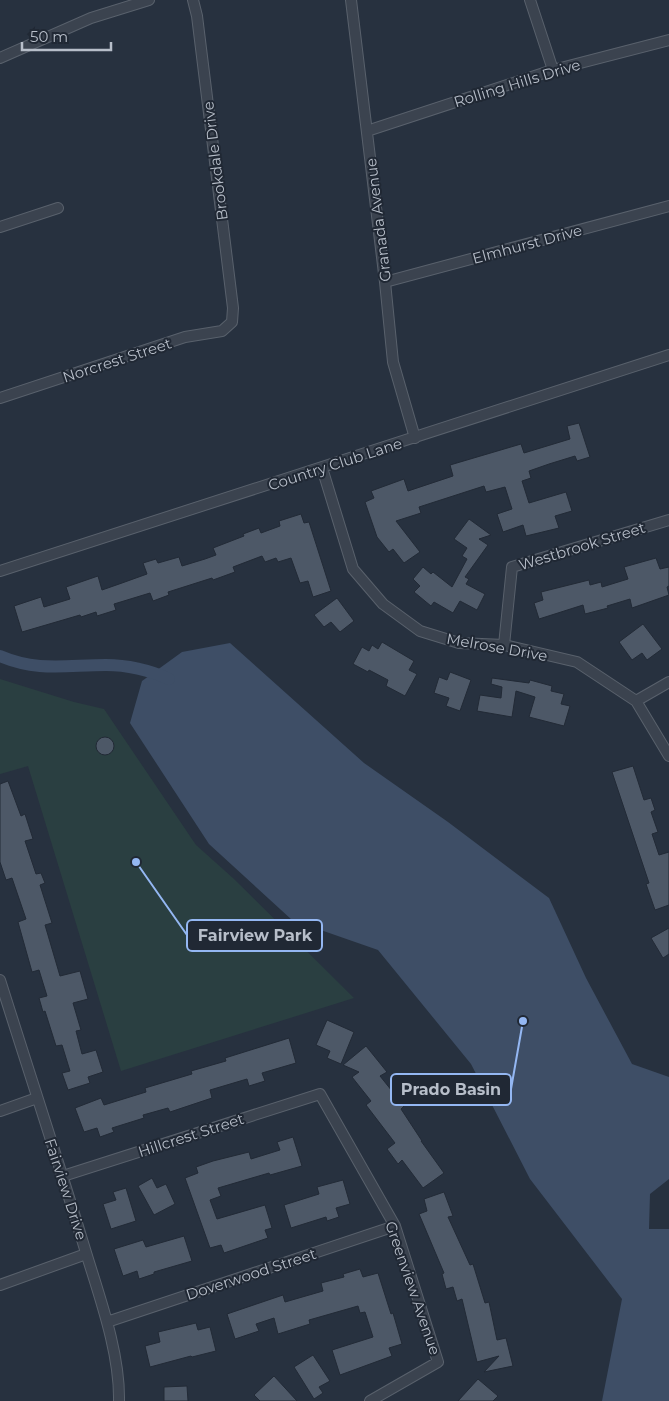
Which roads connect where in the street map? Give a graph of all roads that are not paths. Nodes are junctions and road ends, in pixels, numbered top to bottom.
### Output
1 (149, 0) edge
2 (193, 0) edge
3 (351, 0) edge
4 (530, 0) edge
5 (669, 40) edge
6 (0, 58) edge
7 (553, 70) junction
8 (367, 131) junction
9 (669, 206) edge
10 (58, 208) dead end
11 (0, 227) edge
12 (385, 282) junction
13 (232, 322) joint
14 (669, 355) edge
15 (0, 398) edge
16 (415, 438) junction
17 (322, 468) junction
18 (669, 520) edge
19 (0, 571) edge
20 (504, 645) junction
21 (669, 682) edge
22 (636, 701) junction
23 (669, 756) edge
24 (0, 980) edge
25 (320, 1094) joint
26 (37, 1098) junction
27 (0, 1112) edge
28 (63, 1176) junction
29 (395, 1226) junction
30 (86, 1254) junction
31 (0, 1285) edge
32 (107, 1322) junction
33 (119, 1401) edge
34 (370, 1401) edge

1 - 6 street
2 - 13 street, Brookdale Drive
3 - 8 street, Granada Avenue
4 - 7 street
5 - 7 street, Rolling Hills Drive
7 - 8 street, Rolling Hills Drive
8 - 12 street, Granada Avenue
9 - 12 street, Elmhurst Drive
10 - 11 street
12 - 16 street, Granada Avenue
13 - 15 street, Norcrest Street
14 - 16 street, Country Club Lane
16 - 17 street, Country Club Lane
17 - 19 street, Country Club Lane
17 - 20 street, Melrose Drive
18 - 20 street, Westbrook Street
20 - 22 street, Melrose Drive
21 - 22 street
22 - 23 street, Melrose Drive
24 - 26 street, Fairview Drive
25 - 28 street, Hillcrest Street
25 - 29 street, Greenview Avenue
26 - 27 street
26 - 28 street, Fairview Drive
28 - 30 street, Fairview Drive
29 - 32 street, Doverwood Street
29 - 34 street, Greenview Avenue
30 - 31 street
30 - 32 street, Fairview Drive
32 - 33 street, Fairview Drive

